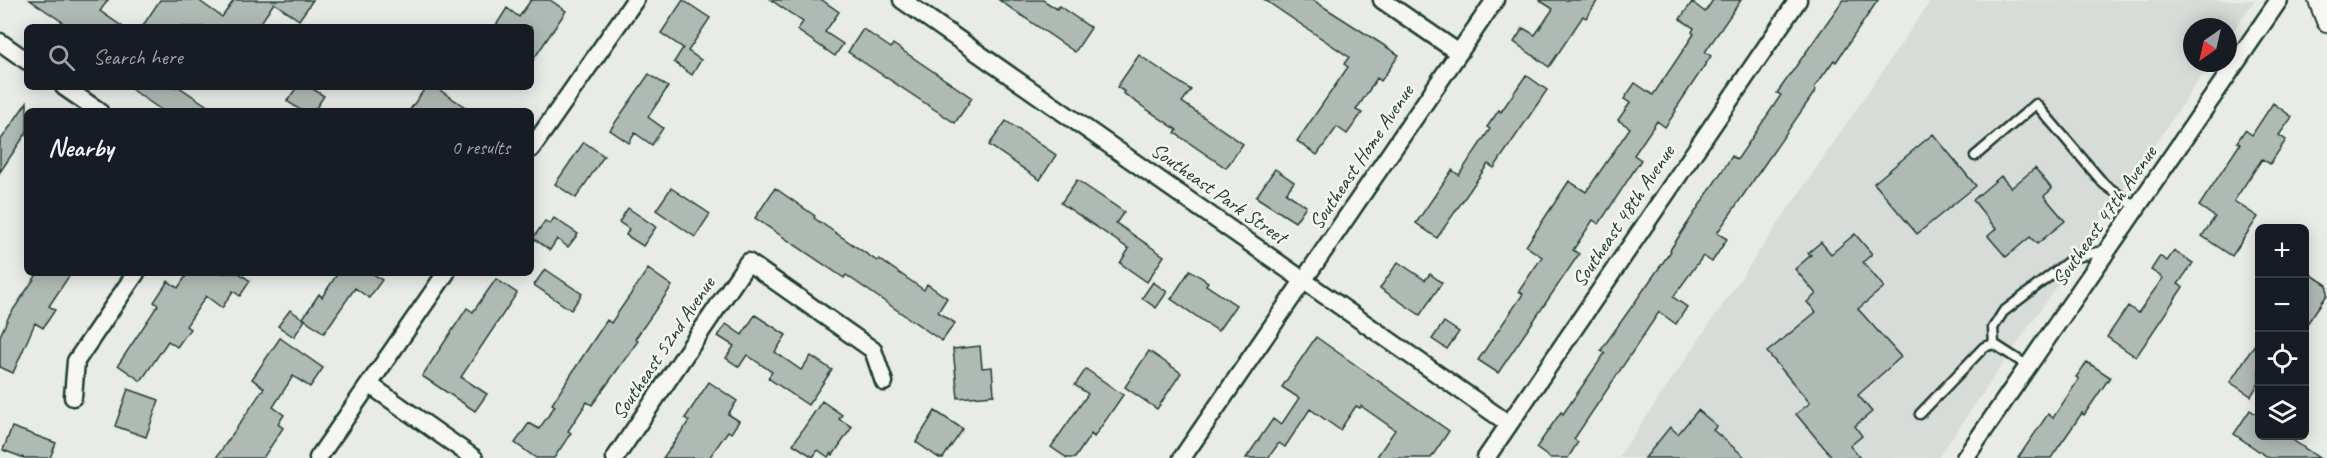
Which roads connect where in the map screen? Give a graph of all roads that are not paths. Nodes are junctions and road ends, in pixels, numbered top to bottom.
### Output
1 (635, 0) edge
2 (903, 0) edge
3 (1382, 0) edge
4 (1495, 0) edge
5 (1798, 0) edge
6 (2279, 0) edge
7 (2319, 0) edge
8 (2327, 21) edge
9 (0, 42) edge
10 (1459, 53) junction
11 (24, 59) edge
12 (68, 90) edge
13 (95, 108) edge
14 (534, 145) edge
15 (1976, 156) dead end
16 (2137, 208) junction
17 (2109, 249) junction
18 (134, 276) edge
19 (444, 276) edge
20 (1303, 281) junction
21 (1994, 344) junction
22 (2028, 366) junction
23 (884, 382) dead end
24 (370, 385) junction
25 (73, 397) dead end
26 (1920, 414) dead end
27 (1509, 424) junction
28 (318, 458) edge
29 (474, 458) edge
30 (615, 458) edge
31 (1182, 458) edge
32 (1485, 458) edge
33 (1965, 458) edge

1 - 14 street
2 - 20 street, Southeast Park Street
3 - 10 street
4 - 10 street, Southeast Home Avenue
5 - 27 street, Southeast 48th Avenue
6 - 16 street, Southeast 47th Avenue
7 - 8 street
9 - 11 street
10 - 20 street, Southeast Home Avenue
12 - 13 street
15 - 16 lane
16 - 17 street, Southeast 47th Avenue
17 - 21 lane
17 - 22 street, Southeast 47th Avenue
18 - 25 street
19 - 24 street
20 - 27 street, Southeast Park Street
20 - 31 street, Southeast Home Avenue
21 - 22 lane
21 - 26 lane
22 - 33 street, Southeast 47th Avenue
23 - 30 street, Southeast 52nd Avenue
24 - 28 street
24 - 29 street
27 - 32 street, Southeast 48th Avenue

